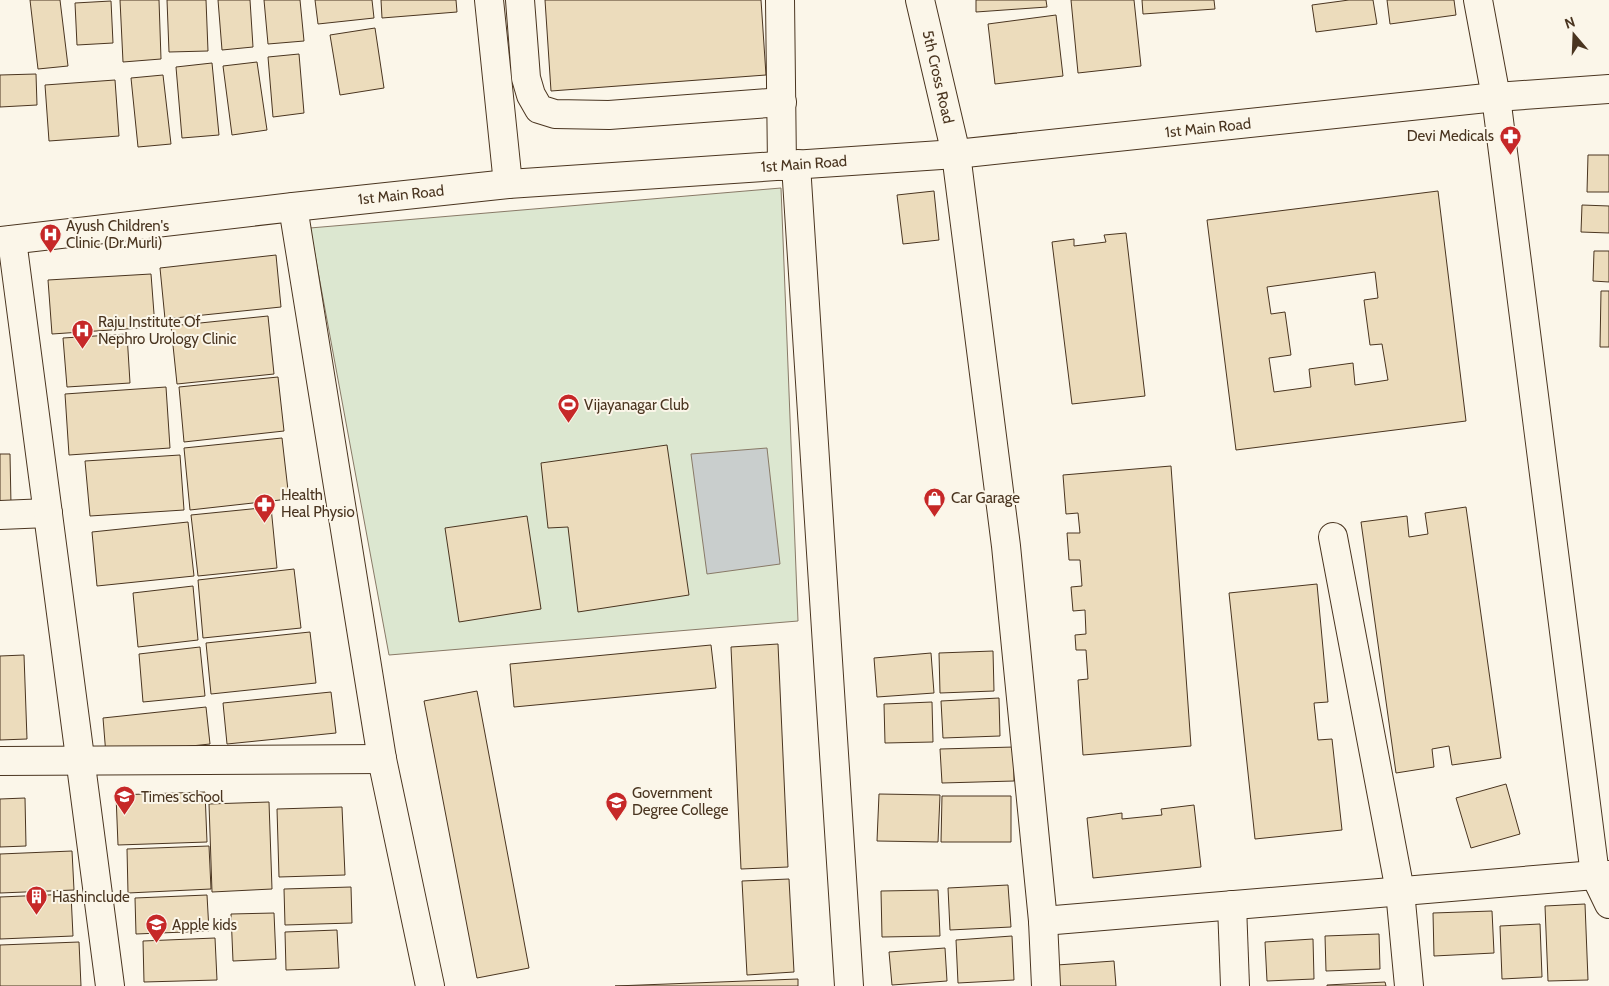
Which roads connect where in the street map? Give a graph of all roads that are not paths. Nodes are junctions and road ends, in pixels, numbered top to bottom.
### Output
1 (489, 0) edge
2 (520, 0) edge
3 (780, 0) edge
4 (920, 0) edge
5 (1478, 0) edge
6 (1609, 89) edge
7 (1496, 97) junction
8 (782, 102) junction
9 (956, 154) junction
10 (792, 165) junction
11 (508, 184) junction
12 (293, 207) junction
13 (6, 241) edge
14 (48, 513) junction
15 (0, 515) edge
16 (1333, 537) dead end
17 (382, 759) junction
18 (81, 760) junction
19 (0, 761) edge
20 (1602, 875) edge
21 (1400, 891) junction
22 (1609, 904) edge
23 (1232, 905) junction
24 (1043, 921) junction
25 (110, 986) edge
26 (430, 986) edge
27 (849, 986) edge
28 (1046, 986) edge
29 (1235, 986) edge
30 (1409, 986) edge

1 - 11 street
2 - 8 street
3 - 8 street
4 - 9 street, 5th Cross Road
5 - 7 street
6 - 7 street, 1st Main Road
7 - 9 street, 1st Main Road
7 - 20 street
8 - 10 street
9 - 10 street, 1st Main Road
9 - 24 street, 5th Cross Road
10 - 11 street, 1st Main Road
10 - 27 street
11 - 12 street, 1st Main Road
12 - 13 street, 1st Main Road
12 - 17 street
13 - 14 street
14 - 15 street
14 - 18 street
16 - 21 street
17 - 18 street
17 - 26 street
18 - 19 street
18 - 25 street
20 - 21 street
20 - 22 street
21 - 23 street
21 - 30 street
23 - 24 street
23 - 29 street
24 - 28 street, 5th Cross Road

